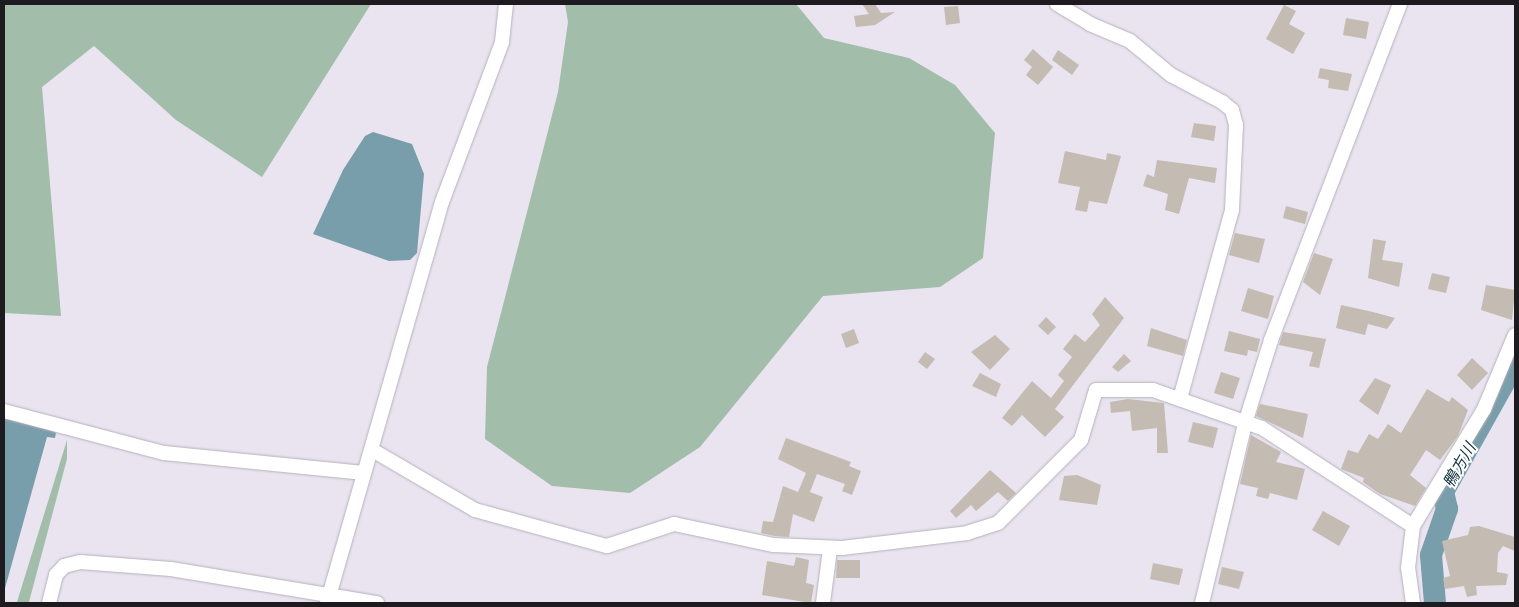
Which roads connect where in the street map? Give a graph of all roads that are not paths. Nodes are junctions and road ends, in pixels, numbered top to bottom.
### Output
1 (506, 4) edge
2 (1057, 4) edge
3 (1400, 4) edge
4 (1515, 335) edge
5 (1180, 399) junction
6 (4, 411) edge
7 (1246, 420) junction
8 (374, 451) junction
9 (364, 474) junction
10 (1413, 526) junction
11 (830, 549) junction
12 (329, 599) edge
13 (49, 603) edge
14 (377, 603) edge
15 (823, 603) edge
16 (1202, 603) edge
17 (1413, 603) edge

1 - 8 street
2 - 5 street
3 - 7 street
4 - 10 street
5 - 7 street
5 - 11 street
6 - 9 street
7 - 10 street
7 - 16 street
8 - 9 street
8 - 11 street
9 - 12 street
10 - 17 street
11 - 15 street
12 - 13 street
12 - 14 street

